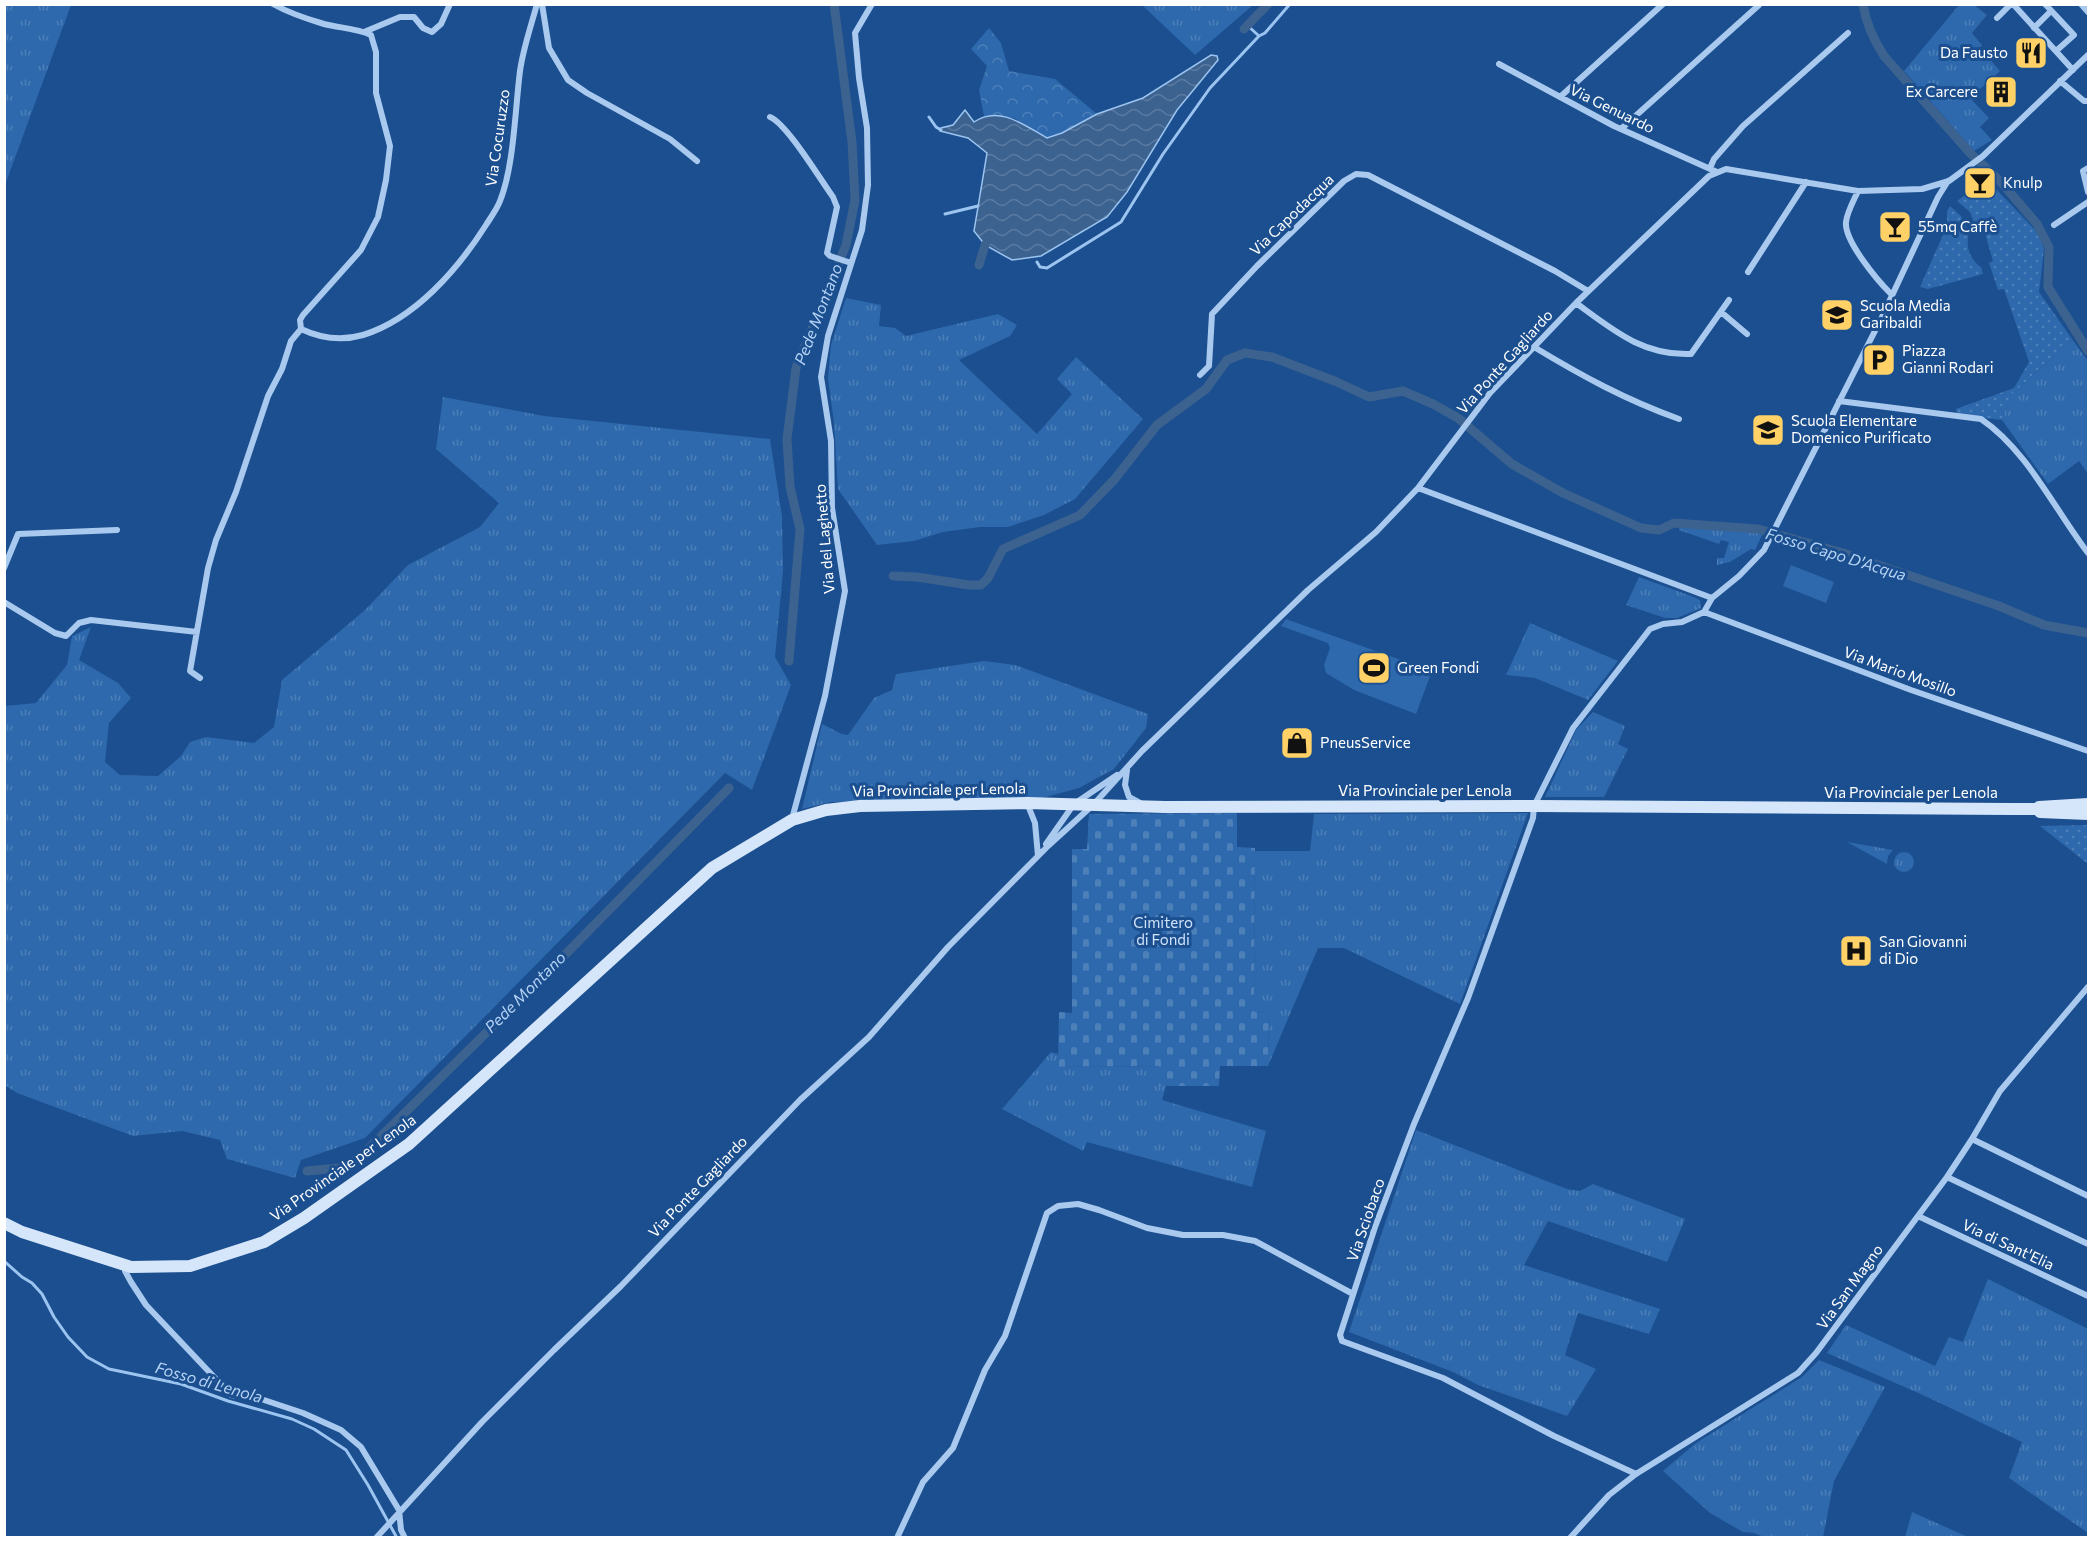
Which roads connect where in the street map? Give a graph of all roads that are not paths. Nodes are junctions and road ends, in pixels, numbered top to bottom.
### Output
1 (273, 4) edge
2 (450, 4) edge
3 (537, 4) edge
4 (542, 4) edge
5 (872, 4) edge
6 (1663, 4) edge
7 (2012, 4) edge
8 (2045, 4) edge
9 (2081, 4) edge
10 (1759, 5) edge
11 (2051, 11) junction
12 (2088, 12) edge
13 (1997, 18) dead end
14 (2034, 28) junction
15 (364, 32) junction
16 (1848, 33) dead end
17 (2056, 51) junction
18 (2088, 55) edge
19 (1499, 64) dead end
20 (2073, 70) junction
21 (2060, 81) junction
22 (1560, 97) junction
23 (2088, 101) edge
24 (770, 117) dead end
25 (1621, 129) junction
26 (696, 161) dead end
27 (1710, 168) junction
28 (2088, 168) edge
29 (1718, 172) junction
30 (1948, 181) junction
31 (1806, 182) junction
32 (1858, 191) junction
33 (2088, 192) edge
34 (2088, 202) edge
35 (2054, 225) dead end
36 (851, 260) junction
37 (1748, 272) dead end
38 (1588, 291) junction
39 (1891, 294) junction
40 (1729, 300) dead end
41 (1576, 303) junction
42 (1720, 312) junction
43 (301, 329) junction
44 (1747, 334) dead end
45 (1534, 347) junction
46 (1200, 375) dead end
47 (1839, 401) junction
48 (1679, 419) dead end
49 (1418, 488) junction
50 (117, 530) dead end
51 (2088, 553) edge
52 (4, 568) edge
53 (1712, 598) junction
54 (4, 602) edge
55 (1704, 612) junction
56 (197, 632) junction
57 (200, 678) dead end
58 (2088, 751) edge
59 (1127, 768) junction
60 (1027, 803) junction
61 (1074, 804) junction
62 (1094, 804) junction
63 (2088, 804) edge
64 (1146, 806) junction
65 (1533, 806) junction
66 (2038, 809) junction
67 (2088, 816) edge
68 (792, 820) junction
69 (1038, 856) junction
70 (2088, 987) edge
71 (1972, 1139) junction
72 (1947, 1177) junction
73 (2088, 1196) edge
74 (1918, 1216) junction
75 (4, 1223) edge
76 (2088, 1244) edge
77 (126, 1265) junction
78 (1353, 1294) junction
79 (2088, 1296) edge
80 (1636, 1474) junction
81 (399, 1510) junction
82 (378, 1534) edge
83 (405, 1538) edge
84 (897, 1538) edge
85 (1570, 1538) edge

1 - 15 street
2 - 15 street
3 - 43 street, Via Cocuruzzo
4 - 26 street
5 - 36 street, Via del Laghetto
6 - 22 street
7 - 13 street
7 - 14 street
8 - 11 street
9 - 12 street
10 - 25 street
11 - 14 street
11 - 17 street
14 - 17 street
15 - 43 street
16 - 27 street
17 - 20 street
18 - 20 street
19 - 22 street, Via Genuardo
20 - 21 street
21 - 23 street
21 - 30 street
22 - 25 street, Via Genuardo
24 - 36 street
25 - 27 street, Via Genuardo
27 - 29 street, Via Genuardo
28 - 33 street
29 - 31 street
29 - 38 street, Via Ponte Gagliardo
30 - 32 street
30 - 39 street
31 - 32 street
31 - 37 street
32 - 39 street
34 - 35 street
36 - 68 street, Via del Laghetto
38 - 41 street, Via Ponte Gagliardo
38 - 46 street, Via Capodacqua
39 - 47 street
40 - 42 street
41 - 42 street
41 - 45 street, Via Ponte Gagliardo
42 - 44 street
43 - 56 street
45 - 48 street
45 - 49 street, Via Ponte Gagliardo
47 - 51 street
47 - 53 street
49 - 53 street
49 - 59 street, Via Ponte Gagliardo
50 - 52 street
53 - 55 street
54 - 56 street
55 - 58 street, Via Mario Mosillo
55 - 65 street, Via Sciobaco
56 - 57 street
59 - 61 street, Via Ponte Gagliardo
59 - 62 street, Via Ponte Gagliardo
59 - 64 street
60 - 61 main road, Via Provinciale per Lenola
60 - 68 main road, Via Provinciale per Lenola
60 - 69 street
61 - 62 main road, Via Provinciale per Lenola
61 - 69 street, Via Ponte Gagliardo
62 - 64 main road, Via Provinciale per Lenola
62 - 69 street, Via Ponte Gagliardo
63 - 66 main road, Via Provinciale per Lenola
64 - 65 main road, Via Provinciale per Lenola
65 - 66 main road, Via Provinciale per Lenola
65 - 78 street, Via Sciobaco
66 - 67 main road, Via Provinciale per Lenola
68 - 77 main road, Via Provinciale per Lenola
69 - 81 street, Via Ponte Gagliardo
70 - 71 street, Via San Magno
71 - 72 street, Via San Magno
71 - 73 street
72 - 74 street, Via San Magno
72 - 76 street
74 - 79 street, Via di Sant'Elia
74 - 80 street, Via San Magno
75 - 77 main road, Via Provinciale per Lenola
77 - 81 street
78 - 80 street, Via Sciobaco
78 - 84 street
80 - 85 street, Via San Magno
81 - 82 street, Via Ponte Gagliardo
81 - 83 street

